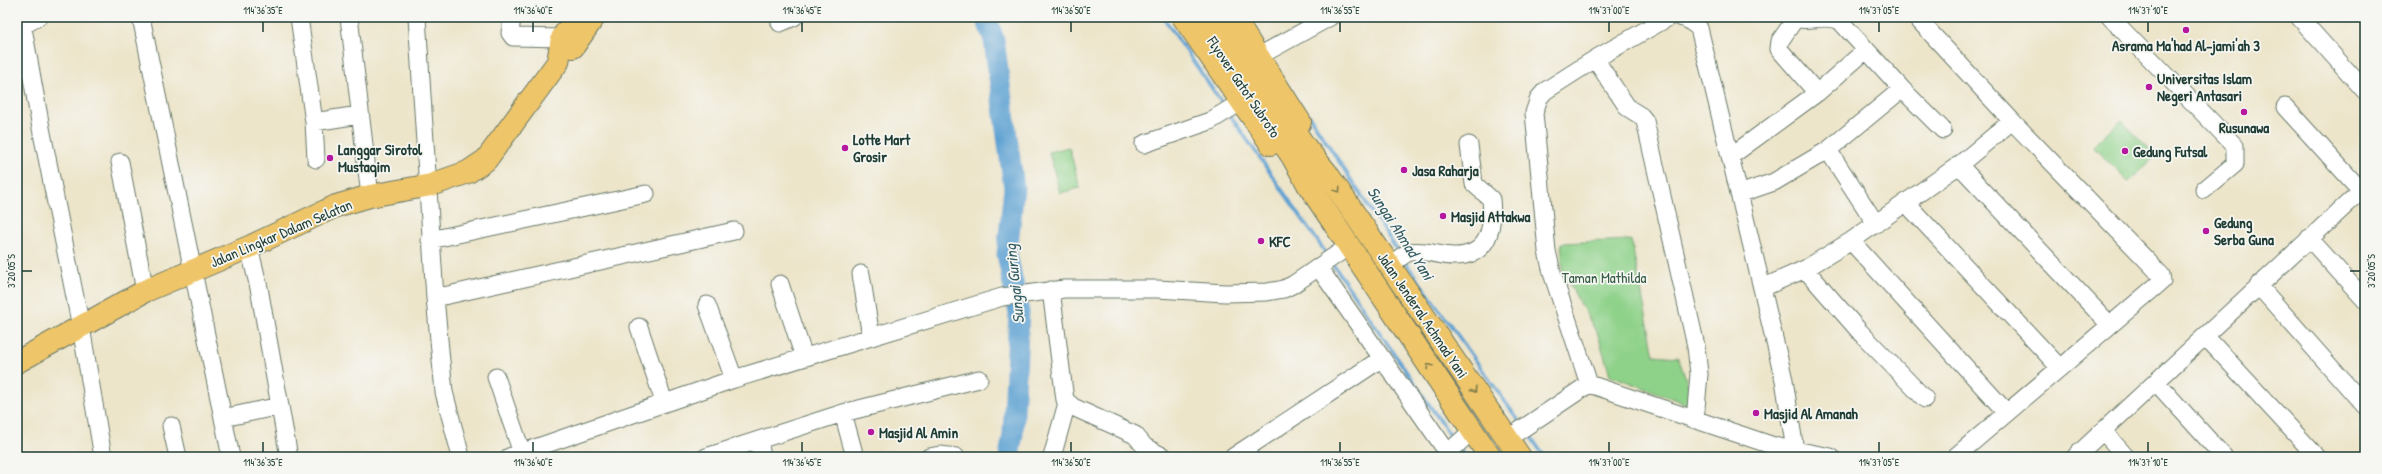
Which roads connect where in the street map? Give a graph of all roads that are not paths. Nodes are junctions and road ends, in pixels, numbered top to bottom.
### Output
1 (38, 17) edge
2 (141, 17) edge
3 (299, 17) edge
4 (349, 17) edge
5 (417, 17) edge
6 (512, 17) edge
7 (576, 17) edge
8 (594, 17) edge
9 (1182, 17) edge
10 (1197, 17) edge
11 (1216, 17) edge
12 (1233, 17) edge
13 (1330, 17) edge
14 (1668, 17) edge
15 (1916, 17) edge
16 (2110, 17) edge
17 (2299, 17) edge
18 (1686, 18) edge
19 (1794, 18) edge
20 (21, 24) edge
21 (568, 42) junction
22 (1866, 50) junction
23 (1261, 54) junction
24 (1595, 59) junction
25 (1902, 89) junction
26 (2365, 91) edge
27 (1817, 93) junction
28 (1241, 102) junction
29 (2285, 107) dead end
30 (359, 114) junction
31 (2012, 121) junction
32 (314, 122) junction
33 (1943, 130) dead end
34 (1144, 144) dead end
35 (1469, 145) dead end
36 (1828, 150) junction
37 (1299, 152) junction
38 (1731, 156) junction
39 (316, 160) dead end
40 (120, 162) dead end
41 (1960, 165) junction
42 (1326, 172) junction
43 (1306, 183) junction
44 (427, 186) junction
45 (2204, 190) dead end
46 (2363, 193) edge
47 (646, 194) dead end
48 (1739, 194) junction
49 (370, 196) junction
50 (1906, 204) junction
51 (1876, 224) junction
52 (734, 231) dead end
53 (2309, 238) junction
54 (430, 240) junction
55 (1851, 241) junction
56 (249, 247) junction
57 (1344, 250) junction
58 (1398, 260) junction
59 (1321, 267) junction
60 (1805, 269) junction
61 (193, 271) junction
62 (860, 274) dead end
63 (780, 284) dead end
64 (2258, 285) junction
65 (1762, 288) junction
66 (1051, 290) junction
67 (145, 291) junction
68 (434, 298) junction
69 (2365, 300) edge
70 (707, 305) dead end
71 (2110, 325) junction
72 (81, 327) junction
73 (639, 327) dead end
74 (871, 337) junction
75 (2206, 337) junction
76 (804, 357) junction
77 (1381, 358) junction
78 (17, 362) edge
79 (2060, 368) junction
80 (496, 377) dead end
81 (734, 379) junction
82 (979, 379) dead end
83 (2156, 382) junction
84 (1589, 384) junction
85 (1925, 399) dead end
86 (664, 402) junction
87 (1067, 403) junction
88 (280, 406) junction
89 (2365, 406) edge
90 (843, 413) junction
91 (2007, 413) junction
92 (223, 418) junction
93 (1695, 420) junction
94 (171, 426) dead end
95 (1472, 431) junction
96 (2103, 431) junction
97 (1510, 436) junction
98 (759, 440) junction
99 (1795, 450) junction
100 (1138, 451) edge
101 (1773, 451) edge
102 (516, 455) edge
103 (1446, 455) edge
104 (103, 457) edge
105 (178, 457) edge
106 (231, 457) edge
107 (289, 457) edge
108 (461, 457) edge
109 (707, 457) edge
110 (762, 457) edge
111 (855, 457) edge
112 (929, 457) edge
113 (956, 457) edge
114 (1052, 457) edge
115 (1164, 457) edge
116 (1233, 457) edge
117 (1490, 457) edge
118 (1520, 457) edge
119 (1831, 457) edge
120 (1955, 457) edge
121 (2075, 457) edge
122 (2126, 457) edge
123 (2224, 457) edge
124 (2317, 457) edge

1 - 20 street
2 - 61 street
3 - 32 street
4 - 30 street
5 - 44 street
6 - 21 street
7 - 21 main road
8 - 21 main road
9 - 28 main road, Jalan Jenderal Achmad Yani
10 - 37 main road, Flyover Gatot Subroto
11 - 37 main road, Flyover Gatot Subroto
12 - 23 main road, Jalan Jenderal Achmad Yani
13 - 23 street
14 - 24 street
15 - 31 street
16 - 45 street
17 - 26 street
18 - 38 street
19 - 22 street
19 - 27 street
20 - 72 street
21 - 44 main road, Jalan Lingkar Dalam Selatan
22 - 25 street
22 - 27 street
23 - 42 main road, Jalan Jenderal Achmad Yani
24 - 84 street
24 - 93 street
25 - 33 street
25 - 36 street
27 - 38 street
28 - 34 street
28 - 43 main road, Jalan Jenderal Achmad Yani
29 - 46 street
30 - 32 street
30 - 49 street
31 - 41 street
31 - 71 street
32 - 39 street
35 - 58 street
36 - 48 street
36 - 51 street
37 - 42 main road, Jalan Jenderal Achmad Yani
37 - 43 main road, Jalan Jenderal Achmad Yani
38 - 48 street
40 - 67 street
41 - 50 street
41 - 71 street
42 -> 58 main road, Jalan Jenderal Achmad Yani
43 - 57 main road, Jalan Jenderal Achmad Yani
44 - 49 main road, Jalan Lingkar Dalam Selatan
44 - 54 street
46 - 53 street
47 - 54 street
48 - 65 street
49 - 56 main road, Jalan Lingkar Dalam Selatan
50 - 51 street
50 - 79 street
51 - 55 street
52 - 68 street
53 - 64 street
53 - 69 street
54 - 68 street
55 - 60 street
55 - 91 street
56 - 61 main road, Jalan Lingkar Dalam Selatan
56 - 88 street
57 - 59 street
95 -> 57 main road, Jalan Jenderal Achmad Yani
58 -> 97 main road, Jalan Jenderal Achmad Yani
59 - 66 street
59 - 77 street
60 - 65 street
60 - 85 street
61 - 67 main road, Jalan Lingkar Dalam Selatan
61 - 92 street
62 - 74 street
63 - 76 street
64 - 75 street
64 - 89 street
65 - 99 street
66 - 74 street
66 - 87 street
67 - 72 main road, Jalan Lingkar Dalam Selatan
68 - 108 street
70 - 81 street
71 - 79 street
72 - 78 main road, Jalan Lingkar Dalam Selatan
72 - 104 street
73 - 86 street
74 - 76 street
75 - 83 street
75 - 124 street
76 - 81 street
77 - 103 street
77 - 116 street
79 - 91 street
80 - 102 street
81 - 86 street
82 - 90 street
83 - 96 street
83 - 123 street
84 - 93 street
84 - 97 street
86 - 102 street
87 - 100 street
87 - 114 street
88 - 92 street
88 - 107 street
90 - 98 street
90 - 111 street
91 - 120 street
92 - 106 street
93 - 101 street
94 - 105 street
95 - 103 street
95 - 117 main road, Jalan Jenderal Achmad Yani
96 - 121 street
96 - 122 street
97 - 118 main road, Jalan Jenderal Achmad Yani
98 - 109 street
98 - 110 street
99 - 101 street
99 - 119 street
100 - 115 street
112 - 113 street

